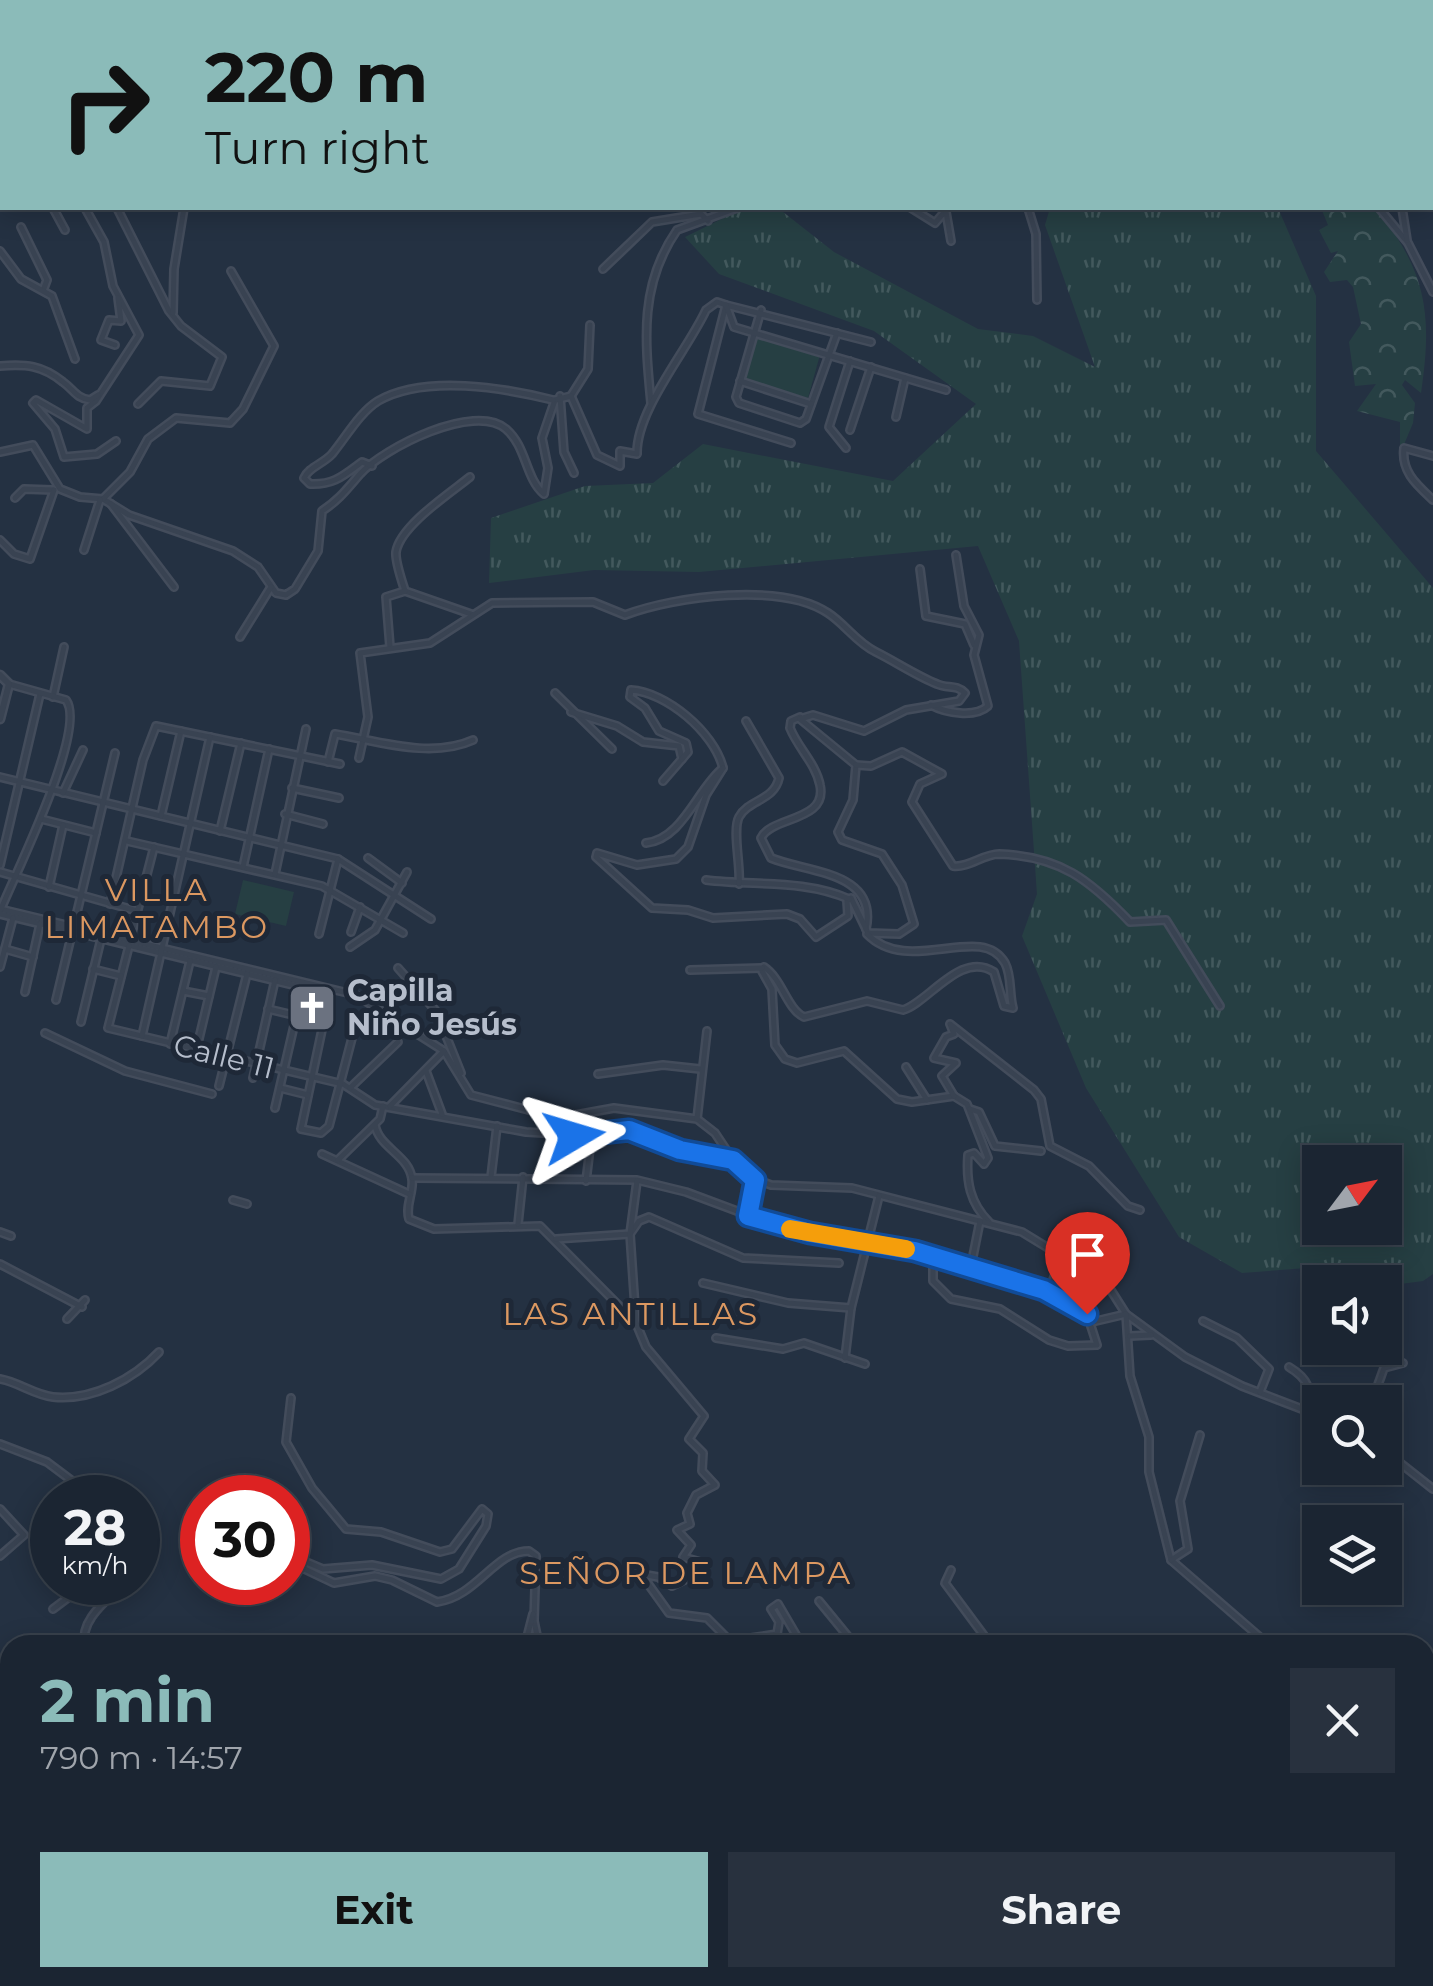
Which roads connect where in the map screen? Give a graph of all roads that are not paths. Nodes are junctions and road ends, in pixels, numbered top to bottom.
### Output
1 (54, 210) edge
2 (85, 210) edge
3 (118, 210) edge
4 (184, 210) edge
5 (733, 210) edge
6 (914, 210) edge
7 (947, 210) edge
8 (1029, 210) edge
9 (1381, 210) edge
10 (1402, 210) edge
11 (708, 222) junction
12 (21, 227) dead end
13 (66, 230) dead end
14 (951, 241) dead end
15 (1408, 243) junction
16 (0, 251) edge
17 (603, 269) dead end
18 (231, 272) dead end
19 (114, 286) junction
20 (44, 288) junction
21 (1433, 292) edge
22 (1037, 300) dead end
23 (726, 305) junction
24 (761, 310) junction
25 (173, 316) junction
26 (590, 326) dead end
27 (755, 332) junction
28 (837, 333) junction
29 (871, 342) dead end
30 (115, 345) dead end
31 (828, 353) junction
32 (75, 360) dead end
33 (850, 360) junction
34 (0, 366) edge
35 (871, 367) junction
36 (905, 378) junction
37 (740, 380) junction
38 (946, 390) dead end
39 (99, 394) junction
40 (571, 396) junction
41 (558, 398) junction
42 (138, 404) dead end
43 (811, 404) junction
44 (651, 406) junction
45 (896, 417) dead end
46 (850, 430) dead end
47 (116, 441) dead end
48 (791, 442) dead end
49 (846, 448) dead end
50 (0, 452) edge
51 (1433, 456) edge
52 (372, 466) junction
53 (574, 473) dead end
54 (470, 477) dead end
55 (1433, 483) edge
56 (57, 490) junction
57 (1424, 492) junction
58 (15, 498) dead end
59 (104, 500) junction
60 (1433, 500) edge
61 (0, 540) edge
62 (84, 550) dead end
63 (956, 555) dead end
64 (920, 569) dead end
65 (174, 587) dead end
66 (270, 588) junction
67 (405, 592) junction
68 (471, 614) junction
69 (240, 637) dead end
70 (390, 647) junction
71 (64, 648) dead end
72 (975, 648) junction
73 (3, 679) edge
74 (555, 693) dead end
75 (40, 694) junction
76 (53, 697) junction
77 (928, 704) junction
78 (571, 712) junction
79 (800, 717) junction
80 (0, 719) edge
81 (746, 721) dead end
82 (306, 729) dead end
83 (181, 731) junction
84 (210, 737) junction
85 (366, 739) junction
86 (473, 740) dead end
87 (240, 743) junction
88 (269, 749) junction
89 (612, 749) dead end
90 (83, 750) dead end
91 (115, 754) dead end
92 (300, 755) junction
93 (359, 758) dead end
94 (682, 759) junction
95 (328, 762) junction
96 (340, 764) dead end
97 (856, 765) junction
98 (722, 768) junction
99 (0, 777) edge
100 (20, 782) junction
101 (663, 782) dead end
102 (292, 788) junction
103 (53, 791) junction
104 (62, 793) junction
105 (339, 798) dead end
106 (103, 804) junction
107 (133, 810) junction
108 (285, 814) junction
109 (161, 816) junction
110 (40, 819) junction
111 (191, 824) junction
112 (323, 824) dead end
113 (63, 825) junction
114 (220, 831) junction
115 (96, 833) junction
116 (250, 838) junction
117 (127, 841) junction
118 (646, 843) dead end
119 (279, 844) junction
120 (154, 847) junction
121 (185, 854) junction
122 (338, 858) junction
123 (368, 858) dead end
124 (244, 867) junction
125 (0, 869) edge
126 (407, 872) dead end
127 (275, 874) junction
128 (14, 877) junction
129 (706, 880) dead end
130 (402, 883) junction
131 (739, 884) junction
132 (49, 887) junction
133 (328, 888) junction
134 (396, 896) junction
135 (80, 897) junction
136 (848, 899) junction
137 (110, 904) junction
138 (360, 907) junction
139 (0, 911) edge
140 (137, 911) junction
141 (13, 918) junction
142 (432, 919) dead end
143 (382, 921) junction
144 (40, 924) junction
145 (73, 930) junction
146 (866, 930) junction
147 (351, 932) dead end
148 (318, 934) dead end
149 (403, 934) dead end
150 (101, 939) junction
151 (129, 943) junction
152 (350, 946) dead end
153 (4, 949) junction
154 (161, 951) junction
155 (33, 957) junction
156 (190, 961) junction
157 (0, 967) edge
158 (216, 967) junction
159 (93, 968) junction
160 (398, 968) dead end
161 (763, 968) junction
162 (690, 970) dead end
163 (246, 974) junction
164 (121, 976) junction
165 (274, 980) junction
166 (304, 987) junction
167 (183, 991) junction
168 (25, 992) dead end
169 (330, 992) junction
170 (209, 996) junction
171 (56, 1000) dead end
172 (1220, 1006) dead end
173 (268, 1009) junction
174 (296, 1016) junction
175 (357, 1019) dead end
176 (80, 1022) dead end
177 (322, 1022) junction
178 (707, 1031) dead end
179 (45, 1033) dead end
180 (142, 1037) junction
181 (398, 1042) dead end
182 (170, 1044) junction
183 (196, 1051) junction
184 (444, 1051) junction
185 (226, 1058) junction
186 (256, 1064) junction
187 (906, 1067) dead end
188 (425, 1070) junction
189 (700, 1070) junction
190 (284, 1072) junction
191 (598, 1074) dead end
192 (460, 1076) junction
193 (311, 1077) junction
194 (253, 1078) dead end
195 (340, 1084) junction
196 (219, 1086) dead end
197 (280, 1088) junction
198 (350, 1088) junction
199 (212, 1094) dead end
200 (308, 1095) junction
201 (954, 1096) junction
202 (927, 1100) junction
203 (386, 1106) junction
204 (275, 1108) dead end
205 (970, 1110) junction
206 (442, 1114) junction
207 (696, 1119) junction
208 (375, 1125) junction
209 (497, 1126) junction
210 (592, 1132) junction
211 (1041, 1151) dead end
212 (322, 1154) dead end
213 (338, 1160) junction
214 (733, 1160) junction
215 (491, 1176) junction
216 (523, 1177) junction
217 (412, 1178) junction
218 (637, 1180) junction
219 (755, 1180) junction
220 (586, 1181) junction
221 (409, 1194) junction
222 (879, 1196) junction
223 (233, 1200) dead end
224 (247, 1204) dead end
225 (1140, 1210) dead end
226 (748, 1216) junction
227 (980, 1221) junction
228 (518, 1224) junction
229 (991, 1224) junction
230 (0, 1232) edge
231 (630, 1234) junction
232 (10, 1236) dead end
233 (556, 1238) junction
234 (868, 1242) junction
235 (1061, 1253) junction
236 (933, 1259) junction
237 (839, 1263) dead end
238 (0, 1264) edge
239 (970, 1271) junction
240 (703, 1283) dead end
241 (1044, 1290) junction
242 (851, 1308) junction
243 (1126, 1314) junction
244 (67, 1319) dead end
245 (1203, 1321) dead end
246 (1092, 1322) junction
247 (636, 1323) junction
248 (1151, 1335) junction
249 (1130, 1336) junction
250 (716, 1338) dead end
251 (159, 1352) dead end
252 (845, 1358) junction
253 (1404, 1363) dead end
254 (865, 1364) dead end
255 (1289, 1367) dead end
256 (0, 1379) edge
257 (1308, 1385) edge
258 (1378, 1385) edge
259 (1260, 1392) junction
260 (291, 1398) dead end
261 (1302, 1409) edge
262 (1200, 1435) dead end
263 (0, 1444) edge
264 (1402, 1464) edge
265 (64, 1475) edge
266 (1433, 1487) edge
267 (0, 1509) edge
268 (1, 1552) edge
269 (1171, 1560) junction
270 (952, 1570) dead end
271 (820, 1601) dead end
272 (58, 1605) edge
273 (102, 1605) edge
274 (53, 1609) dead end
275 (534, 1612) junction
276 (83, 1635) edge
277 (528, 1635) edge
278 (537, 1635) edge
279 (724, 1635) edge
280 (770, 1635) edge
281 (796, 1635) edge
282 (846, 1635) edge
283 (983, 1635) edge
284 (1257, 1635) edge

1 - 13 street
2 - 19 street
3 - 25 street
4 - 25 street
5 - 11 street
6 - 7 street
7 - 14 street
8 - 22 street
9 - 15 street
10 - 15 street
11 - 17 street
11 - 44 street
12 - 20 street
15 - 21 street
16 - 20 street
18 - 59 street
19 - 30 street
19 - 39 street
20 - 32 street
23 - 24 street
23 - 27 street
23 - 44 street
23 - 48 street
24 - 27 street
24 - 28 street
25 - 42 street
26 - 40 street
27 - 31 street
27 - 37 street
28 - 29 street
28 - 31 street
31 - 33 street
31 - 43 street
33 - 35 street
33 - 49 street
34 - 39 street
35 - 36 street
35 - 46 street
36 - 38 street
36 - 45 street
37 - 43 street
37 - 43 street
39 - 47 street
40 - 41 street
40 - 44 street
41 - 52 street
41 - 52 street
41 - 53 street
50 - 56 street
51 - 57 street
52 - 66 street
54 - 67 street
55 - 57 street
56 - 58 street
56 - 59 street
56 - 61 street
57 - 60 street
59 - 62 street
59 - 65 street
59 - 66 street
63 - 72 street
64 - 72 street
66 - 69 street
67 - 68 street
67 - 70 street
68 - 70 street
68 - 77 street
70 - 85 street
71 - 76 street
72 - 77 street
73 - 75 street
73 - 80 street
74 - 78 street
75 - 76 street
75 - 100 street
76 - 103 street
77 - 79 street
78 - 89 street
78 - 94 street
79 - 97 street
79 - 146 street
81 - 131 street
82 - 92 street
83 - 84 street
83 - 107 street
83 - 109 street
84 - 87 street
84 - 111 street
85 - 86 street
85 - 93 street
85 - 95 street
87 - 88 street
87 - 114 street
88 - 92 street
88 - 116 street
90 - 104 street
91 - 106 street
92 - 95 street
92 - 102 street
94 - 98 street
94 - 101 street
95 - 96 street
97 - 146 street
97 - 172 street
98 - 118 street
98 - 136 street
99 - 100 street
100 - 103 street
100 - 125 street
102 - 105 street
102 - 108 street
103 - 104 street
103 - 110 street
104 - 106 street
106 - 107 street
106 - 115 street
107 - 109 street
107 - 117 street
108 - 112 street
108 - 119 street
109 - 111 street
110 - 113 street
110 - 128 street
111 - 114 street
111 - 121 street
113 - 115 street
113 - 132 street
114 - 116 street
115 - 135 street
116 - 119 street
116 - 124 street
117 - 120 street
117 - 137 street
119 - 122 street
119 - 127 street
120 - 121 street
120 - 140 street
121 - 124 street
121 - 154 street
122 - 133 street
122 - 134 street
123 - 130 street
124 - 127 street
125 - 128 street
126 - 130 street
127 - 133 street
128 - 132 street
128 - 139 street
129 - 131 street
130 - 134 street
131 - 136 street
132 - 135 street
133 - 138 street
133 - 148 street
134 - 142 street
134 - 143 street
135 - 137 street
135 - 145 street
136 - 146 street
137 - 140 street
138 - 143 street
138 - 147 street
139 - 141 street
139 - 145 street
140 - 151 street
141 - 144 street
141 - 153 street
143 - 149 street
143 - 152 street
144 - 145 street
144 - 155 street
145 - 150 street
145 - 151 street
145 - 171 street
146 - 161 street
150 - 151 street
150 - 159 street
151 - 154 street
151 - 164 street
153 - 155 street
153 - 157 street
154 - 156 street
154 - 169 street
154 - 180 street
155 - 168 street
156 - 158 street
156 - 167 street
158 - 163 street
158 - 170 street
159 - 164 street
159 - 176 street
160 - 192 street
161 - 162 street
161 - 202 street
163 - 165 street
163 - 185 street
164 - 180 street, Calle 11
165 - 166 street
165 - 173 street
166 - 169 street
166 - 174 street
167 - 170 street
167 - 182 street
169 - 177 street
169 - 184 street
170 - 183 street
173 - 174 street
173 - 186 street
174 - 177 street
174 - 190 street
175 - 195 street
177 - 193 street
178 - 189 street
179 - 199 street
180 - 182 street, Calle 11
181 - 198 street
182 - 183 street, Calle 11
183 - 185 street, Calle 11
184 - 188 street
184 - 192 street
185 - 186 street, Calle 11
185 - 196 street
186 - 190 street, Calle 11
186 - 194 street
187 - 202 street
188 - 203 street
188 - 206 street
189 - 191 street
189 - 207 street
190 - 193 street, Calle 11
190 - 197 street
192 - 207 street
193 - 195 street, Calle 11
193 - 200 street
195 - 198 street, Calle 11
195 - 200 street
197 - 200 street
197 - 204 street
198 - 203 street, Calle 11
201 - 202 street
201 - 205 street
201 - 225 street
203 - 206 street
203 - 208 street
205 - 211 street
205 - 229 street
206 - 209 street
207 - 214 street
208 - 213 street
208 - 217 street
209 - 210 street
209 - 215 street
210 - 214 street
210 - 220 street
212 - 213 street
213 - 221 street
214 - 219 street
215 - 216 street
215 - 217 street
216 - 220 street
216 - 228 street
217 - 221 street
218 - 220 street
218 - 226 street
218 - 231 street
219 - 222 street
219 - 226 street
221 - 228 street
222 - 227 street
222 - 234 street
223 - 224 street
226 - 234 street
227 - 229 street
227 - 239 street
228 - 233 street
229 - 235 street
230 - 232 street
231 - 233 street
231 - 237 street
231 - 247 street
233 - 247 street
234 - 236 street
234 - 242 street
235 - 241 street
235 - 243 street
236 - 239 street
236 - 246 street
238 - 244 street
239 - 241 street
240 - 242 street
241 - 246 street
242 - 252 street
243 - 246 street
243 - 248 street
243 - 249 street
245 - 259 street
247 - 279 street
248 - 249 street
248 - 259 street
249 - 269 street
250 - 252 street
251 - 256 street
252 - 254 street
253 - 258 street
255 - 257 street
259 - 261 street
260 - 275 street
262 - 269 street
263 - 265 street
264 - 266 street
267 - 268 street
269 - 284 street
270 - 283 street
271 - 282 street
272 - 274 street
273 - 276 street
275 - 277 street
275 - 278 street
280 - 281 street

